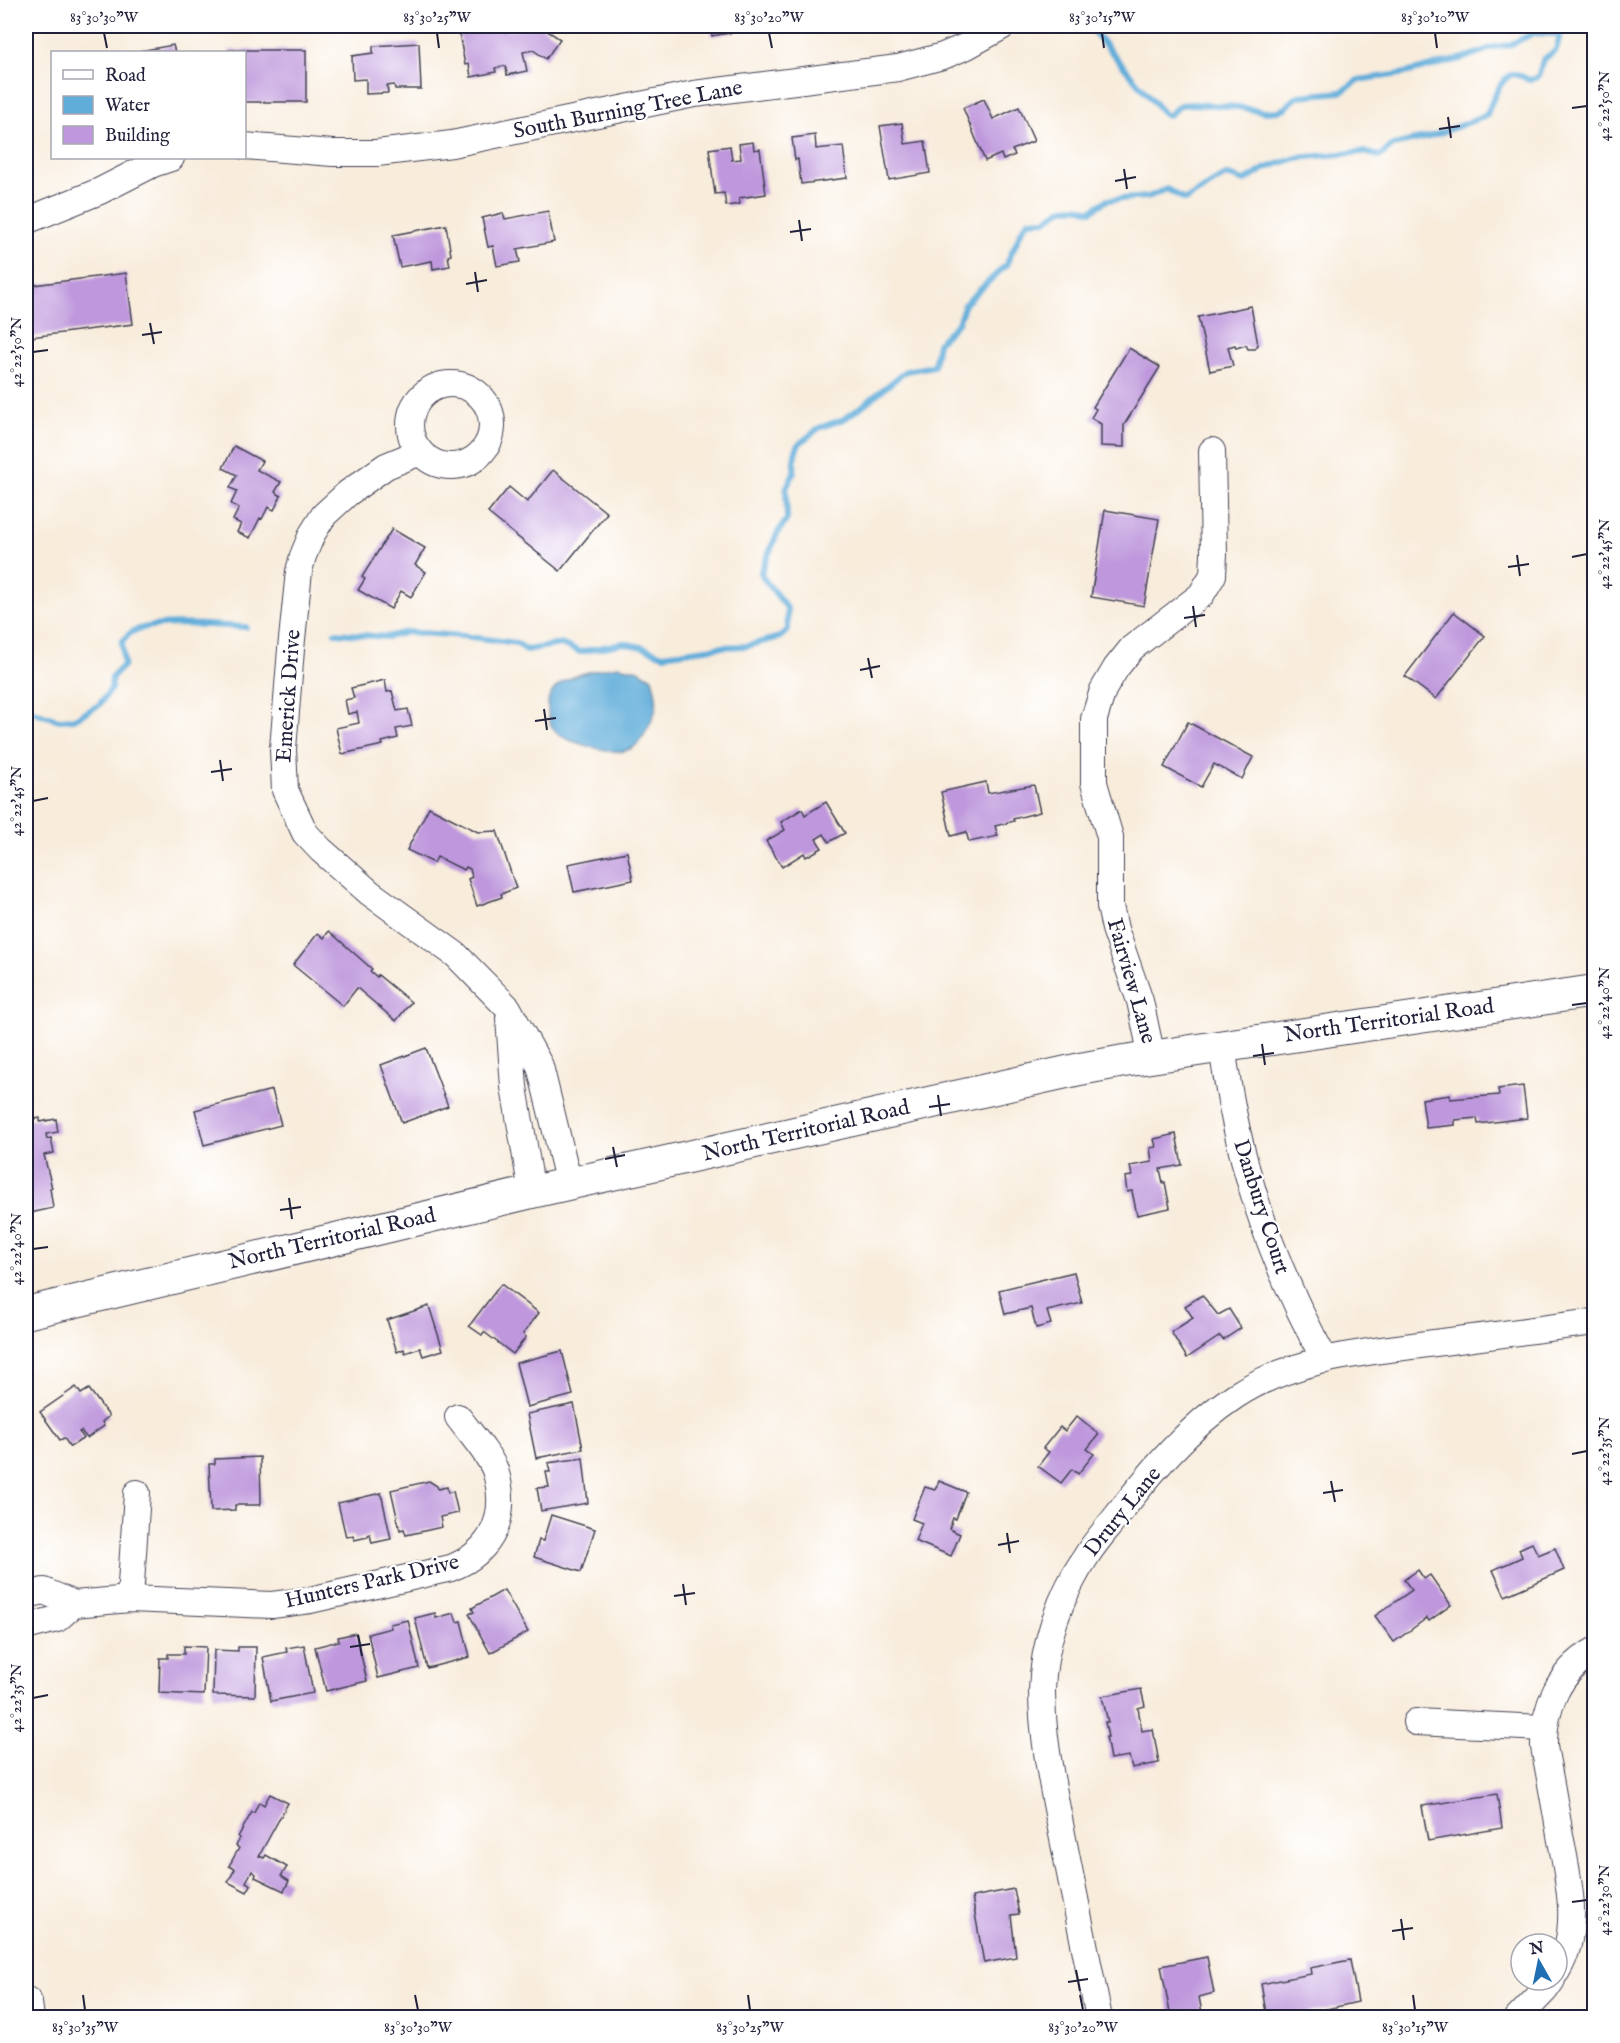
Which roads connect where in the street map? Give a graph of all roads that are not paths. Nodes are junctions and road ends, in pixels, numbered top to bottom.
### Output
1 (1004, 26) edge
2 (246, 146) edge
3 (169, 159) edge
4 (26, 221) edge
5 (1212, 451) dead end
6 (420, 452) dead end
7 (1594, 991) edge
8 (508, 1008) junction
9 (1222, 1046) junction
10 (1152, 1057) junction
11 (569, 1184) junction
12 (532, 1192) junction
13 (26, 1312) edge
14 (1594, 1322) edge
15 (1325, 1360) junction
16 (458, 1417) dead end
17 (136, 1493) dead end
18 (26, 1595) edge
19 (130, 1599) junction
20 (74, 1604) junction
21 (26, 1628) edge
22 (1594, 1651) edge
23 (1416, 1722) dead end
24 (1544, 1728) junction
25 (1569, 1935) edge
26 (1543, 1992) edge
27 (26, 2003) edge
28 (28, 2018) edge
29 (1099, 2018) edge
30 (1518, 2018) edge

1 - 2 street, South Burning Tree Lane
3 - 4 street
5 - 10 street, Fairview Lane
6 - 8 street, Emerick Drive
7 - 9 main road, North Territorial Road
8 - 11 street, Emerick Drive
8 - 12 street
9 - 10 main road, North Territorial Road
9 - 15 street, Danbury Court
10 - 11 main road, North Territorial Road
11 - 12 main road, North Territorial Road
12 - 13 main road, North Territorial Road
14 - 15 street, Drury Lane
15 - 29 street, Drury Lane
16 - 19 street, Hunters Park Drive
17 - 19 street
18 - 20 street
19 - 20 street, Hunters Park Drive
20 - 21 street
22 - 24 street
23 - 24 street
24 - 25 street
26 - 30 street
27 - 28 main road

